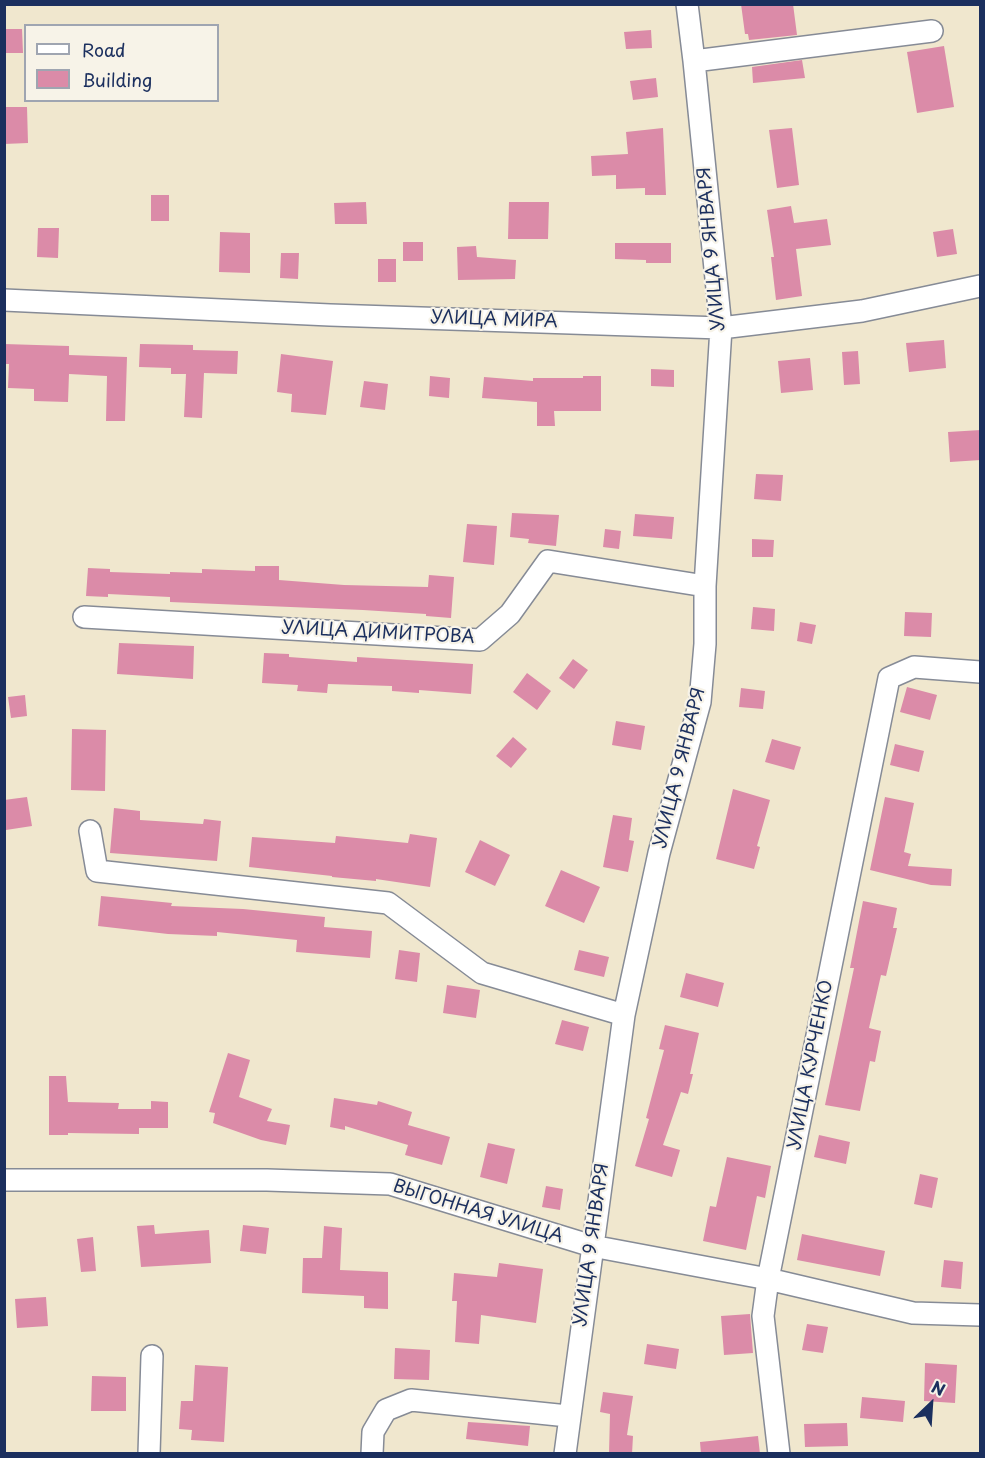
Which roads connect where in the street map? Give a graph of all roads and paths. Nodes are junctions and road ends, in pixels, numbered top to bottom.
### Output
1 (687, 4) edge
2 (932, 31) dead end
3 (694, 61) junction
4 (981, 286) edge
5 (4, 300) edge
6 (721, 328) junction
7 (705, 586) junction
8 (84, 617) dead end
9 (981, 672) edge
10 (90, 831) dead end
11 (624, 1014) junction
12 (4, 1180) edge
13 (592, 1246) junction
14 (768, 1279) junction
15 (981, 1315) edge
16 (152, 1356) dead end
17 (568, 1416) junction
18 (149, 1454) edge
19 (372, 1454) edge
20 (565, 1454) edge
21 (779, 1454) edge

1 - 3 street, УЛИЦА 9 ЯНВАРЯ
2 - 3 street
3 - 6 street, УЛИЦА 9 ЯНВАРЯ
4 - 6 street, УЛИЦА МИРА
5 - 6 street, УЛИЦА МИРА
6 - 7 street, УЛИЦА 9 ЯНВАРЯ
7 - 8 street, УЛИЦА ДИМИТРОВА
7 - 11 street, УЛИЦА 9 ЯНВАРЯ
9 - 14 street, УЛИЦА КУРЧЕНКО
10 - 11 street
11 - 13 street, УЛИЦА 9 ЯНВАРЯ
12 - 13 street, ВЫГОННАЯ УЛИЦА
13 - 14 street, ВЫГОННАЯ УЛИЦА
13 - 17 street, УЛИЦА 9 ЯНВАРЯ
14 - 15 street, ВЫГОННАЯ УЛИЦА
14 - 21 street, УЛИЦА КУРЧЕНКО
16 - 18 street
17 - 19 street
17 - 20 street, УЛИЦА 9 ЯНВАРЯ

